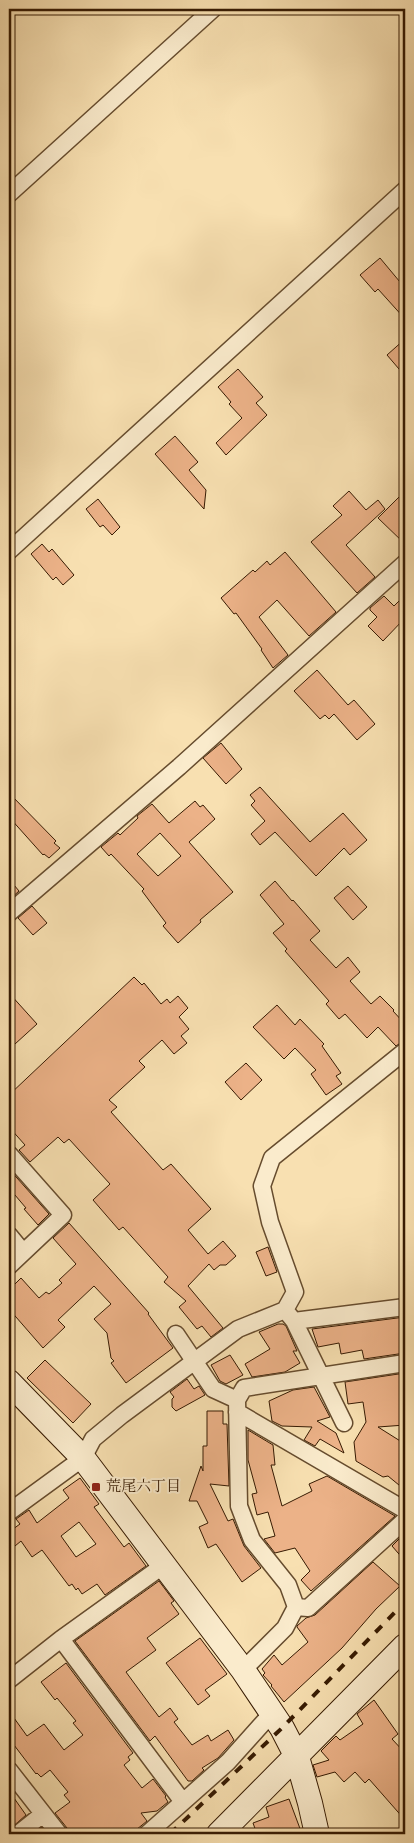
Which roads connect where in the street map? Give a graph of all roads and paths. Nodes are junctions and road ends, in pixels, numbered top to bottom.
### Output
1 (213, 9) edge
2 (405, 190) edge
3 (9, 194) edge
4 (9, 551) edge
5 (405, 562) edge
6 (9, 913) edge
7 (405, 1051) edge
8 (9, 1154) edge
9 (9, 1235) edge
10 (24, 1252) junction
11 (9, 1266) edge
12 (405, 1307) edge
13 (290, 1315) junction
14 (176, 1334) dead end
15 (196, 1362) junction
16 (405, 1363) edge
17 (321, 1376) junction
18 (9, 1382) edge
19 (237, 1406) junction
20 (344, 1423) dead end
21 (84, 1458) junction
22 (405, 1510) edge
23 (9, 1512) edge
24 (405, 1520) edge
25 (164, 1565) junction
26 (296, 1607) junction
27 (62, 1638) junction
28 (405, 1646) edge
29 (243, 1670) junction
30 (9, 1680) edge
31 (272, 1713) junction
32 (297, 1758) junction
33 (9, 1770) edge
34 (183, 1802) junction
35 (43, 1814) junction
36 (18, 1834) edge
37 (58, 1834) edge
38 (147, 1834) edge
39 (220, 1834) edge
40 (317, 1834) edge

1 - 3 street
2 - 4 street
5 - 6 street
7 - 13 street
8 - 10 street
9 - 10 street
10 - 11 street
12 - 13 street
13 - 15 street
13 - 17 street
14 - 15 street
15 - 19 street
15 - 21 street
16 - 17 street
17 - 19 street
17 - 20 street
18 - 21 street
19 - 22 street
19 - 26 street
21 - 23 street
21 - 25 street
24 - 26 street
25 - 27 street
25 - 29 street
26 - 29 street
27 - 30 street
27 - 34 street
28 - 32 street
29 - 31 street
31 - 32 street
31 - 34 street
32 - 39 street
32 - 40 street
33 - 35 street
34 - 38 street
35 - 36 street
35 - 37 street

